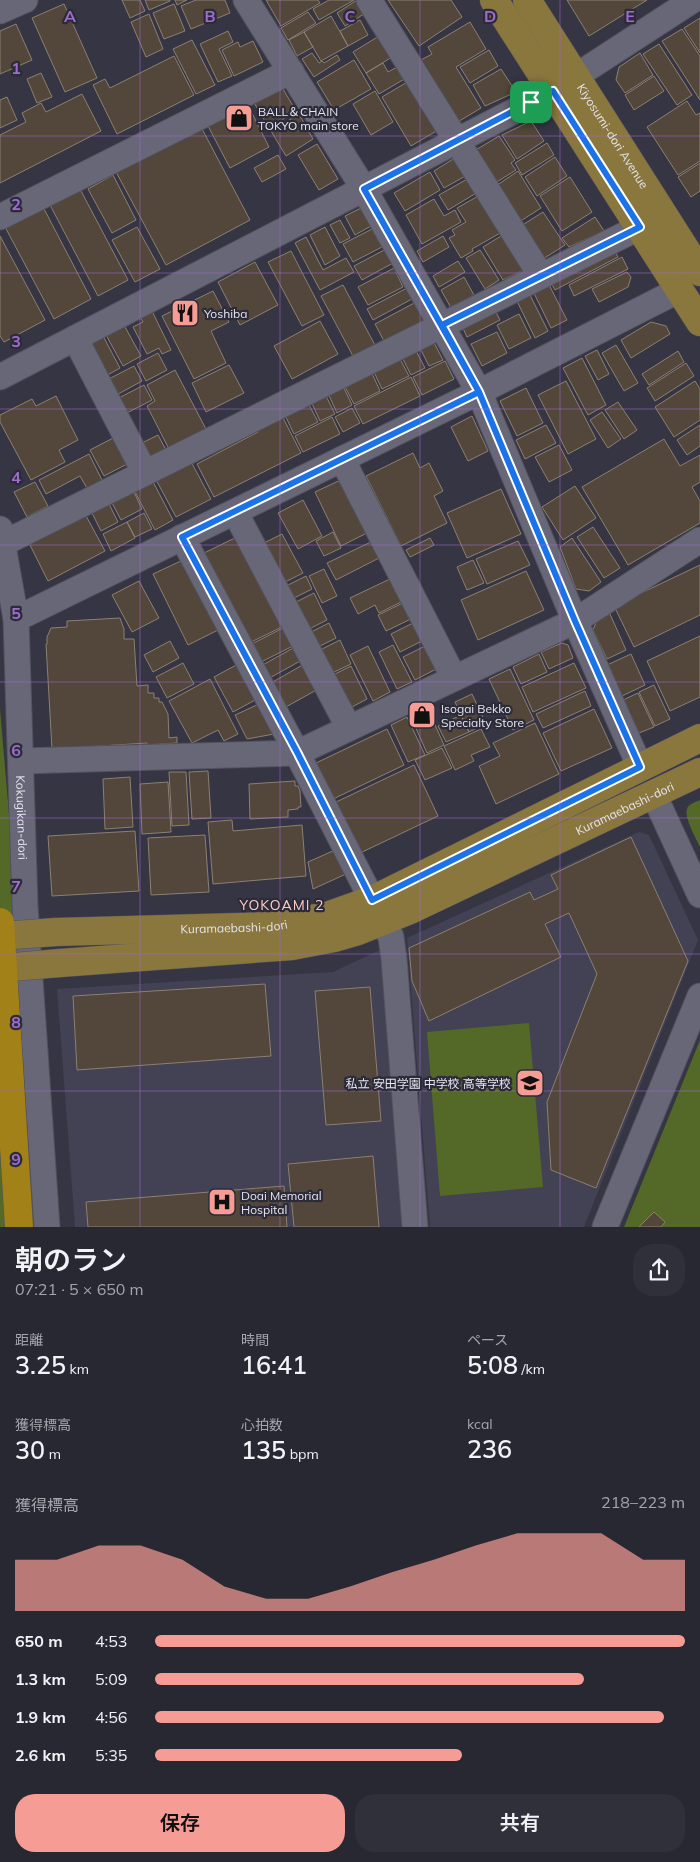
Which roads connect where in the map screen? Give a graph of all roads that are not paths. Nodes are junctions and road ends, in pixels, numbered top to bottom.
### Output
1 (25, 0) edge
2 (246, 0) edge
3 (369, 0) edge
4 (494, 0) edge
5 (527, 0) edge
6 (693, 0) edge
7 (0, 11) edge
8 (291, 71) junction
9 (576, 77) junction
10 (553, 91) junction
11 (458, 140) junction
12 (364, 189) junction
13 (0, 217) edge
14 (640, 227) junction
15 (696, 258) edge
16 (541, 276) junction
17 (679, 290) junction
18 (700, 322) edge
19 (442, 325) junction
20 (75, 338) junction
21 (0, 377) edge
22 (479, 392) junction
23 (342, 459) junction
24 (145, 473) junction
25 (235, 512) junction
26 (2, 536) edge
27 (182, 537) junction
28 (700, 540) edge
29 (16, 619) junction
30 (575, 621) junction
31 (454, 678) junction
32 (349, 728) junction
33 (700, 738) edge
34 (297, 752) junction
35 (20, 762) junction
36 (640, 767) junction
37 (700, 772) edge
38 (654, 795) junction
39 (700, 895) edge
40 (377, 910) junction
41 (0, 922) edge
42 (0, 936) edge
43 (0, 968) edge
44 (700, 996) edge
45 (19, 1227) edge
46 (47, 1227) edge
47 (415, 1227) edge
48 (605, 1227) edge

1 - 7 street
2 - 8 street
3 - 11 street
4 - 10 main road
5 - 9 main road, Kiyosumi-dori Avenue
6 - 9 street
8 - 12 street
8 - 13 street
9 - 10 street
9 - 15 main road, Kiyosumi-dori Avenue
10 - 11 street
10 - 14 main road
11 - 12 street
11 - 16 street
12 - 19 street
12 - 20 street
14 - 16 street
14 - 17 main road
16 - 19 street
17 - 18 main road
17 - 22 street
19 - 22 street
19 - 24 street
20 - 21 street
20 - 24 street
22 - 23 street
22 - 30 street
23 - 25 street
23 - 31 street
24 - 26 street
25 - 27 street
25 - 32 street
26 - 29 street, Kokugikan-dori
27 - 29 street
27 - 34 street
28 - 30 street
29 - 35 street, Kokugikan-dori
30 - 31 street
30 - 36 street
31 - 32 street
32 - 34 street
33 - 36 main road, Kuramaebashi-dori
34 - 35 street
34 - 40 street
35 - 46 street, Kokugikan-dori
36 - 40 main road, Kuramaebashi-dori
37 - 38 main road, Kuramaebashi-dori
38 - 39 street
38 - 40 main road, Kuramaebashi-dori
40 - 42 main road, Kuramaebashi-dori, bridge
40 - 43 main road, Kuramaebashi-dori, bridge
40 - 47 street
41 - 45 highway, bridge
44 - 48 street

